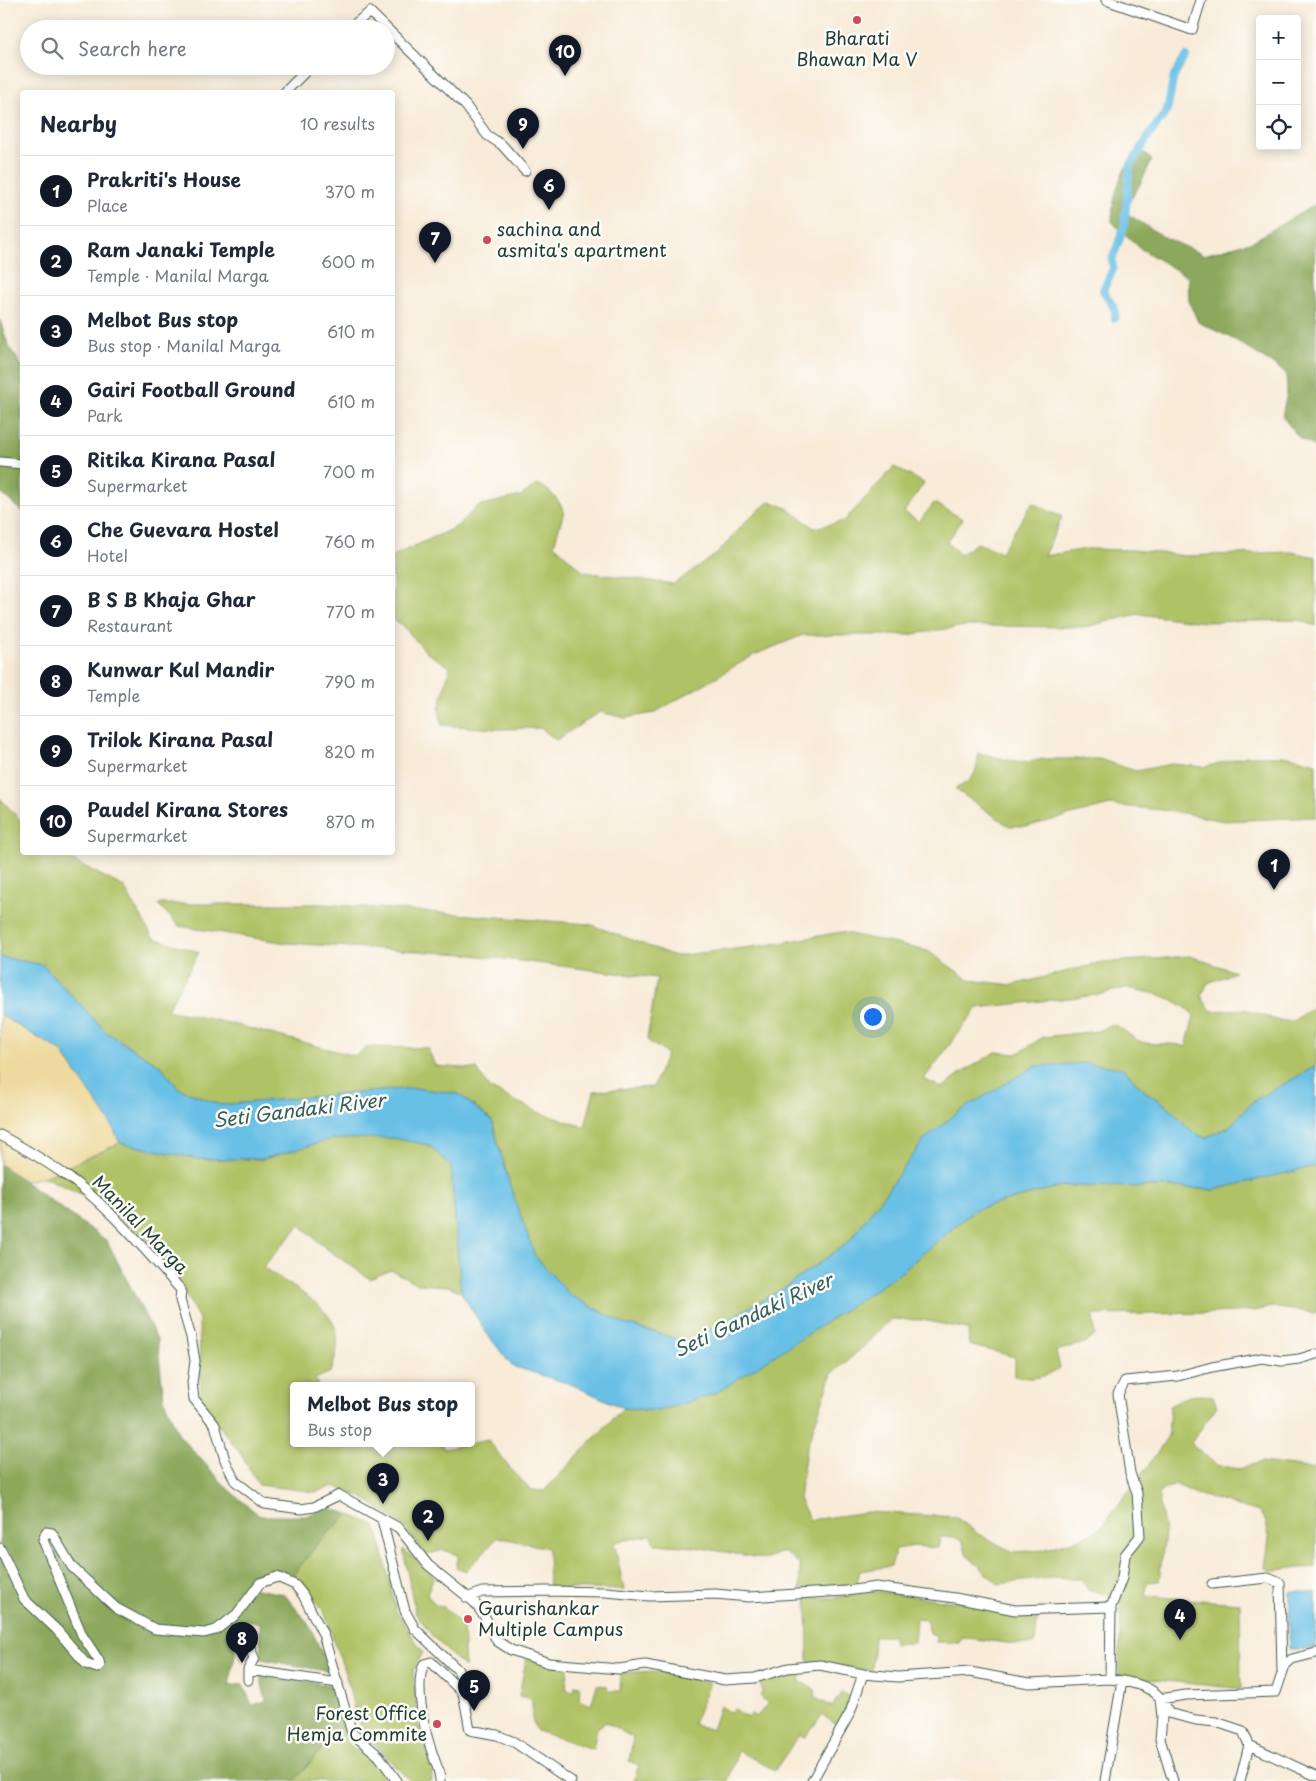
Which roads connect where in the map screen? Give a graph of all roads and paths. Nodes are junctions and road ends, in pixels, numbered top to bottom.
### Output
1 (1106, 0) edge
2 (1202, 0) edge
3 (360, 20) edge
4 (378, 20) edge
5 (395, 36) edge
6 (302, 75) edge
7 (286, 90) edge
8 (525, 171) dead end
9 (0, 462) edge
10 (20, 464) edge
11 (0, 1135) edge
12 (1316, 1354) edge
13 (382, 1520) junction
14 (0, 1548) edge
15 (1212, 1584) dead end
16 (467, 1598) junction
17 (1110, 1607) junction
18 (250, 1648) dead end
19 (1316, 1653) edge
20 (248, 1670) junction
21 (863, 1674) junction
22 (1282, 1674) junction
23 (1110, 1679) junction
24 (248, 1680) dead end
25 (1122, 1681) junction
26 (338, 1683) junction
27 (465, 1695) junction
28 (1160, 1699) junction
29 (1249, 1745) junction
30 (432, 1754) junction
31 (1316, 1776) edge
32 (397, 1781) edge
33 (440, 1781) edge
34 (446, 1781) edge
35 (571, 1781) edge
36 (812, 1781) edge
37 (1105, 1781) edge
38 (1174, 1781) edge
39 (1240, 1781) edge

1 - 2 street
3 - 4 street
5 - 8 street
6 - 7 street
9 - 10 street
11 - 13 street, Manilal Marga
12 - 17 street
13 - 16 street, Manilal Marga
13 - 27 street
14 - 26 street
15 - 22 street
16 - 17 street
16 - 21 street, Manilal Marga
17 - 23 street
18 - 20 street
19 - 22 street
20 - 24 street
20 - 26 street
21 - 23 street, Manilal Marga
21 - 36 street
22 - 28 street
23 - 25 street, Manilal Marga
25 - 28 street, Manilal Marga
25 - 37 street
26 - 32 street
27 - 30 street
27 - 35 street
28 - 29 street
28 - 38 street
29 - 31 street
29 - 39 street
30 - 33 street
30 - 34 street

